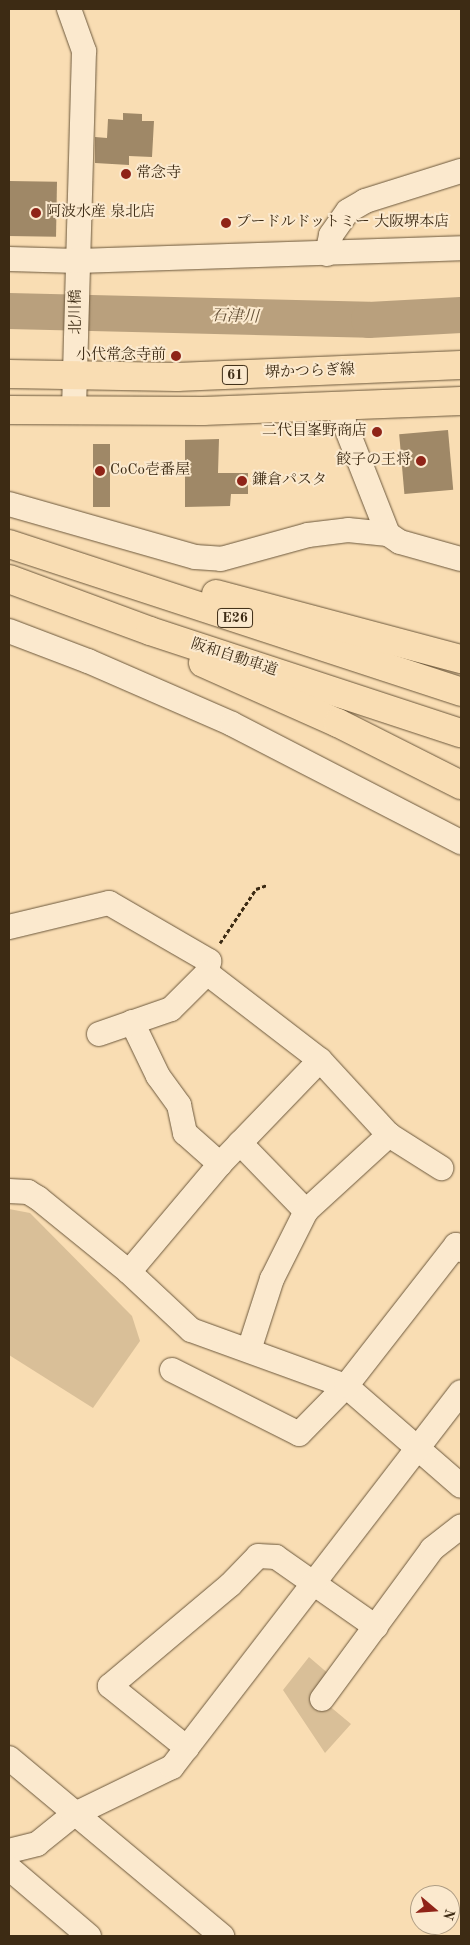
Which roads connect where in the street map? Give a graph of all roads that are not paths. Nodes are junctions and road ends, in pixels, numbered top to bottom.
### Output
1 (69, 9) edge
2 (461, 171) edge
3 (461, 248) edge
4 (327, 254) junction
5 (9, 259) edge
6 (78, 266) junction
7 (76, 364) junction
8 (461, 365) edge
9 (9, 374) edge
10 (461, 401) edge
11 (338, 407) junction
12 (9, 410) edge
13 (74, 411) junction
14 (9, 504) edge
15 (388, 534) junction
16 (9, 539) edge
17 (9, 544) edge
18 (461, 559) edge
19 (9, 579) edge
20 (9, 631) edge
21 (150, 631) junction
22 (461, 659) edge
23 (461, 692) edge
24 (461, 733) edge
25 (461, 785) edge
26 (461, 842) edge
27 (9, 927) edge
28 (208, 967) junction
29 (132, 1022) junction
30 (99, 1034) dead end
31 (320, 1060) junction
32 (390, 1135) junction
33 (240, 1143) junction
34 (220, 1164) junction
35 (441, 1168) dead end
36 (9, 1191) edge
37 (306, 1211) junction
38 (461, 1250) edge
39 (129, 1272) junction
40 (249, 1350) junction
41 (172, 1370) dead end
42 (346, 1386) junction
43 (461, 1392) edge
44 (417, 1447) junction
45 (461, 1486) edge
46 (461, 1526) edge
47 (314, 1585) junction
48 (376, 1627) junction
49 (322, 1699) dead end
50 (187, 1748) junction
51 (9, 1758) edge
52 (73, 1815) junction
53 (9, 1851) edge
54 (9, 1868) edge
55 (89, 1936) edge
56 (222, 1936) edge

1 - 6 street, 北川橋
2 - 4 street
3 - 4 street
4 - 6 street
5 - 6 street
6 - 7 street, 北川橋
7 - 8 main road, 堺かつらぎ線 / 61
7 - 9 main road, 堺かつらぎ線 / 61
7 - 13 street, 北川橋
10 - 11 main road
11 - 13 main road
11 - 15 street
12 - 13 main road
14 - 15 street
15 - 18 street
16 - 22 main road
17 - 23 main road, E26
19 - 21 main road, 阪和自動車道 / E26
20 - 26 street
21 - 24 main road, 阪和自動車道 / E26
21 - 25 main road
27 - 28 street
28 - 29 street
28 - 31 street
29 - 30 street
29 - 34 street
31 - 32 street
31 - 33 street
32 - 35 street
32 - 37 street
33 - 34 street
33 - 37 street
34 - 39 street
36 - 39 street
37 - 40 street
38 - 42 street
39 - 40 street
40 - 42 street
41 - 42 street
42 - 44 street
43 - 44 street
44 - 45 street
44 - 47 street
46 - 48 street
47 - 48 street
47 - 50 street
47 - 50 street
48 - 49 street
50 - 52 street
51 - 52 street
52 - 53 street
52 - 56 street
54 - 55 street

